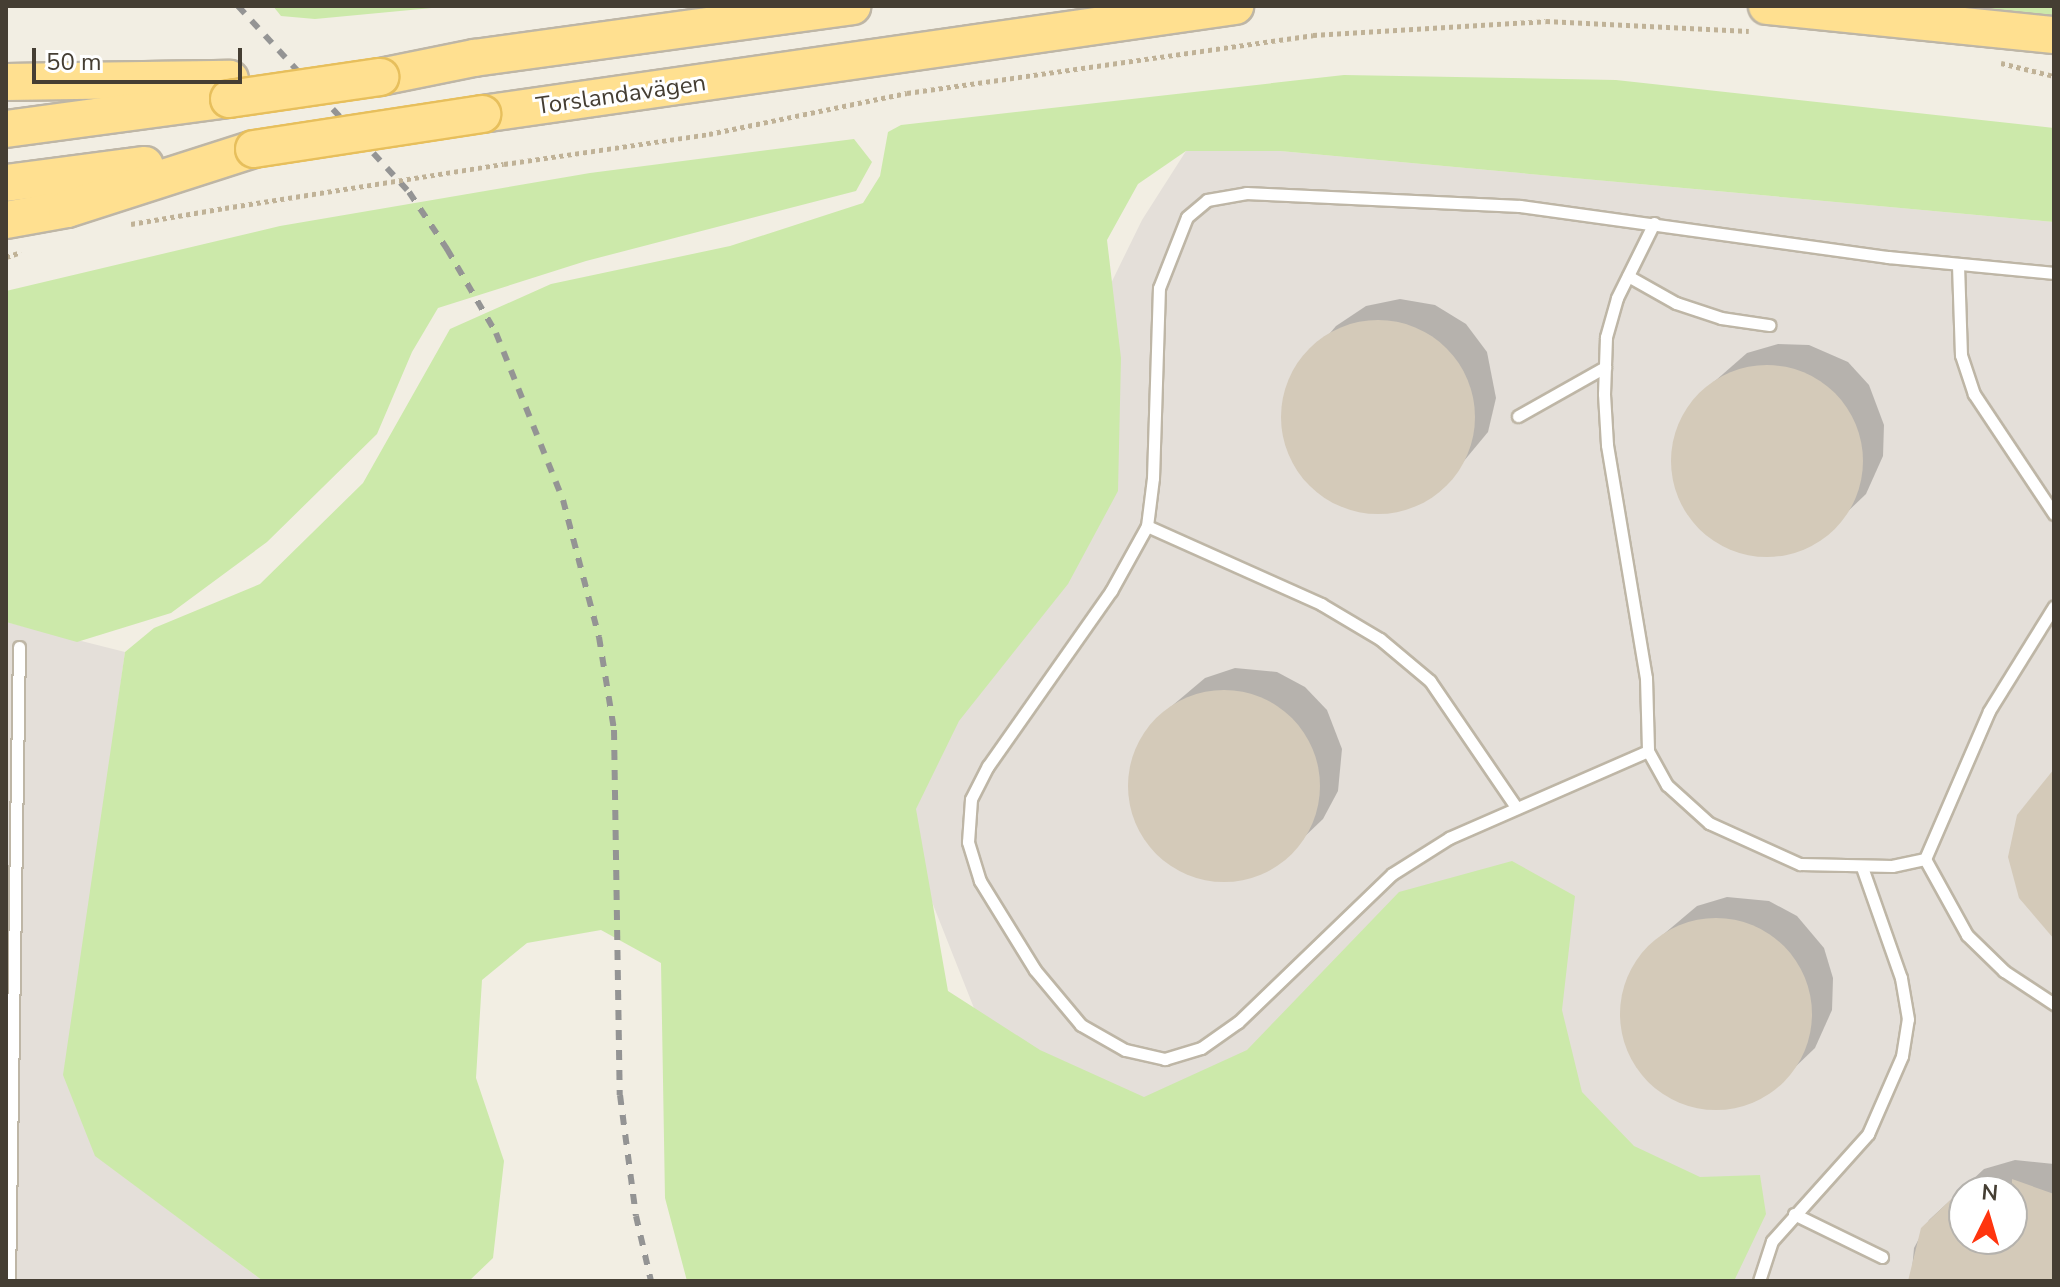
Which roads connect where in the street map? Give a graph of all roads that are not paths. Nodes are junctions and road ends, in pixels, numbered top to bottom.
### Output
1 (852, 6) edge
2 (1235, 6) edge
3 (1760, 19) edge
4 (2054, 35) edge
5 (6, 82) edge
6 (230, 89) junction
7 (6, 129) edge
8 (254, 149) junction
9 (6, 183) edge
10 (6, 220) edge
11 (1654, 223) junction
12 (1958, 265) junction
13 (2054, 273) edge
14 (1628, 276) junction
15 (1769, 325) dead end
16 (1605, 367) junction
17 (1518, 416) dead end
18 (2054, 514) edge
19 (1147, 526) junction
20 (2054, 606) edge
21 (19, 647) dead end
22 (1648, 751) junction
23 (1516, 807) junction
24 (1925, 859) junction
25 (1862, 867) junction
26 (2054, 1004) edge
27 (1794, 1214) junction
28 (1882, 1257) dead end
29 (9, 1281) edge
30 (1759, 1281) edge

1 - 6 main road, bridge
2 - 8 main road, Torslandavägen, bridge
3 - 4 main road
5 - 6 main road
6 - 7 main road
8 - 9 main road, Torslandavägen
8 - 10 main road
11 - 12 lane
11 - 14 lane
11 - 19 lane
12 - 13 lane
12 - 18 lane
14 - 15 lane
14 - 16 lane
16 - 17 lane
16 - 22 lane
19 - 23 lane
19 - 23 lane
20 - 24 lane
21 - 29 lane
22 - 23 lane
22 - 25 lane
24 - 25 lane
24 - 26 lane
25 - 27 lane
27 - 28 lane
27 - 30 lane

